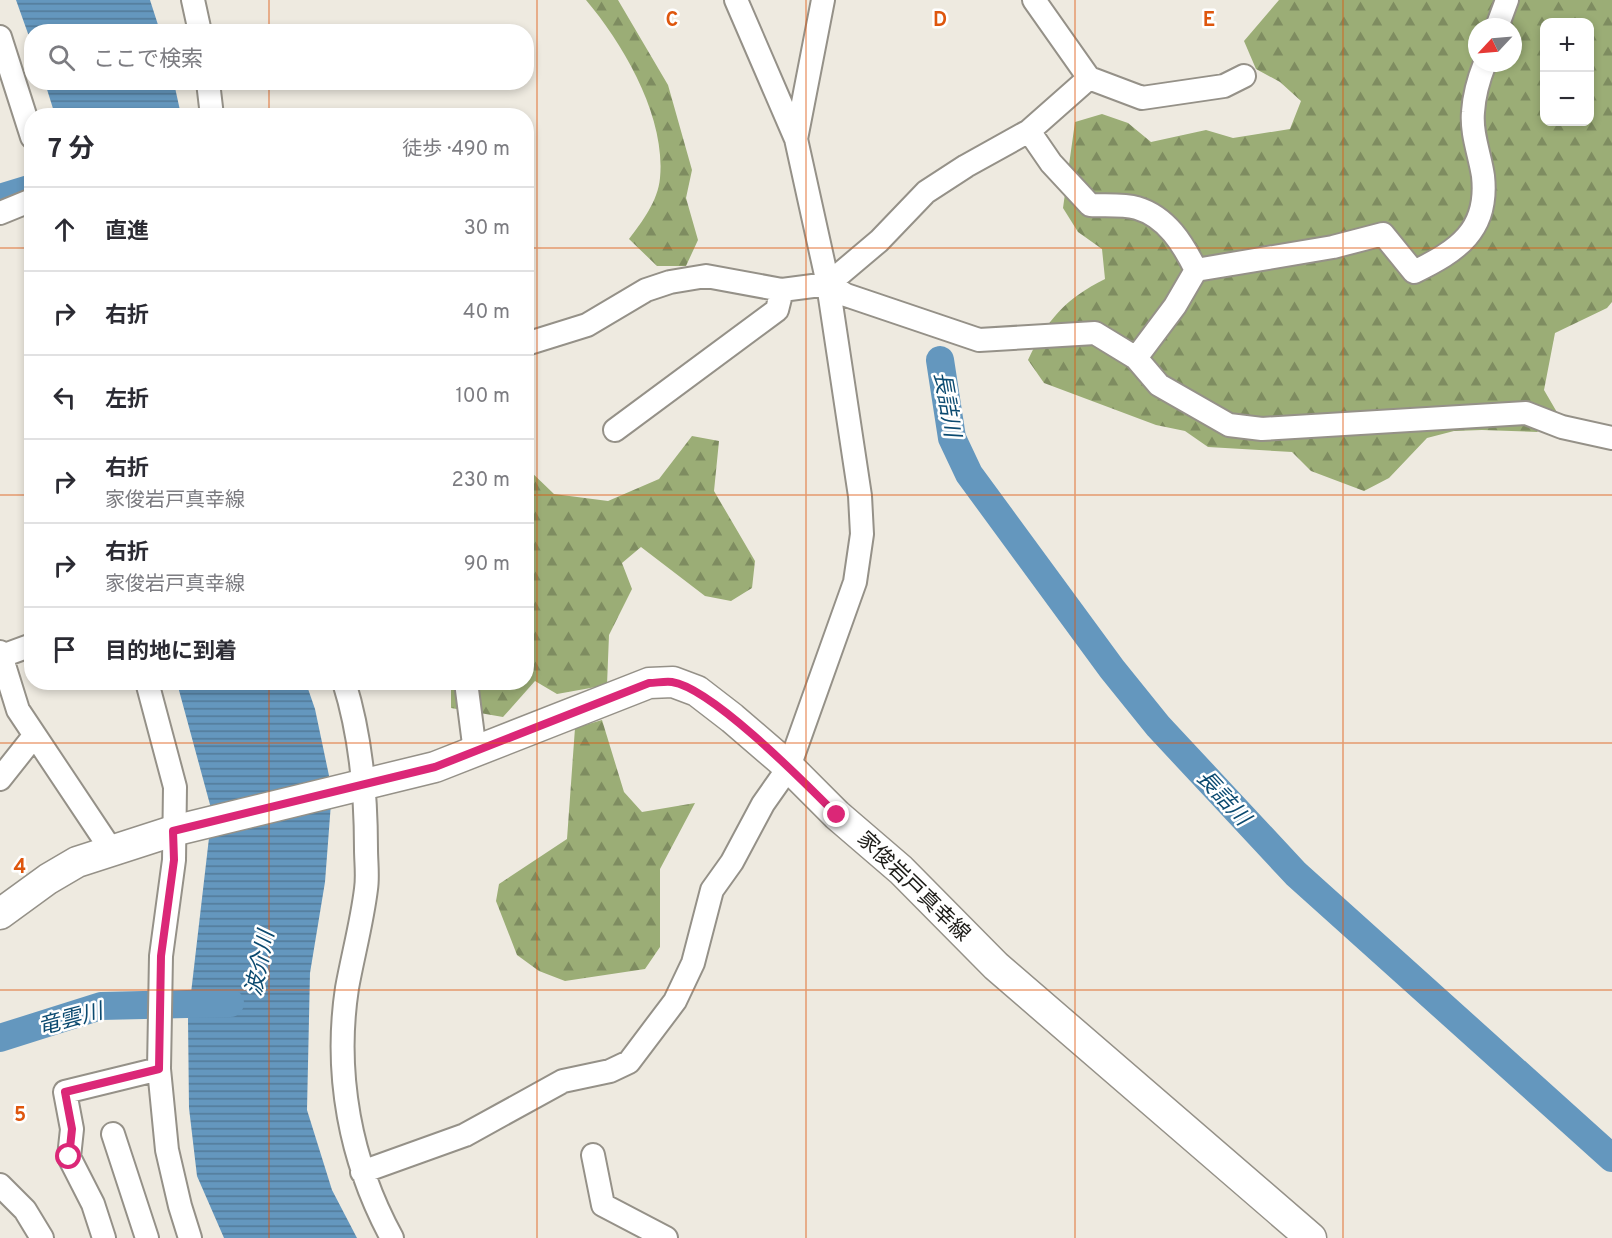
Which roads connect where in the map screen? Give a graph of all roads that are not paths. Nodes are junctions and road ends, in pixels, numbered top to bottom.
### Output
1 (193, 0) edge
2 (736, 0) edge
3 (823, 0) edge
4 (1034, 0) edge
5 (1507, 0) edge
6 (1500, 18) edge
7 (198, 24) edge
8 (0, 37) edge
9 (1483, 72) edge
10 (1244, 76) dead end
11 (1089, 78) junction
12 (209, 90) edge
13 (211, 108) edge
14 (24, 112) edge
15 (1029, 131) junction
16 (796, 139) junction
17 (24, 203) edge
18 (0, 213) edge
19 (1196, 270) junction
20 (828, 284) junction
21 (782, 290) junction
22 (534, 342) edge
23 (1136, 358) junction
24 (615, 430) dead end
25 (1611, 436) edge
26 (24, 647) edge
27 (1, 654) edge
28 (4, 684) edge
29 (149, 690) edge
30 (346, 690) edge
31 (467, 690) edge
32 (34, 736) junction
33 (475, 752) junction
34 (789, 767) junction
35 (0, 779) edge
36 (359, 786) junction
37 (179, 831) junction
38 (112, 851) junction
39 (0, 914) edge
40 (159, 1069) junction
41 (112, 1134) dead end
42 (593, 1155) dead end
43 (362, 1172) junction
44 (0, 1185) edge
45 (42, 1238) edge
46 (104, 1238) edge
47 (147, 1238) edge
48 (190, 1238) edge
49 (392, 1238) edge
50 (666, 1238) edge
51 (1311, 1238) edge

1 - 7 street
2 - 16 street
3 - 16 street
4 - 11 street
5 - 6 street
8 - 14 street
9 - 19 street
10 - 11 street
11 - 15 street
12 - 13 street
15 - 19 street
15 - 20 street
16 - 20 street
17 - 18 street
19 - 23 street
20 - 21 street
20 - 23 street
20 - 34 street
21 - 22 street
21 - 24 street
23 - 25 street
26 - 27 street
27 - 28 street
28 - 32 street
29 - 37 street
30 - 36 street
31 - 33 street
32 - 35 street
32 - 38 street
33 - 34 main road, 家俊岩戸真幸線
33 - 36 main road, 家俊岩戸真幸線
34 - 43 street
34 - 51 main road, 家俊岩戸真幸線
36 - 37 main road, 家俊岩戸真幸線
36 - 43 street
37 - 38 main road, 家俊岩戸真幸線
37 - 40 street
38 - 39 main road, 家俊岩戸真幸線
40 - 46 street
40 - 48 street
41 - 47 street
42 - 50 street
43 - 49 street
44 - 45 street

